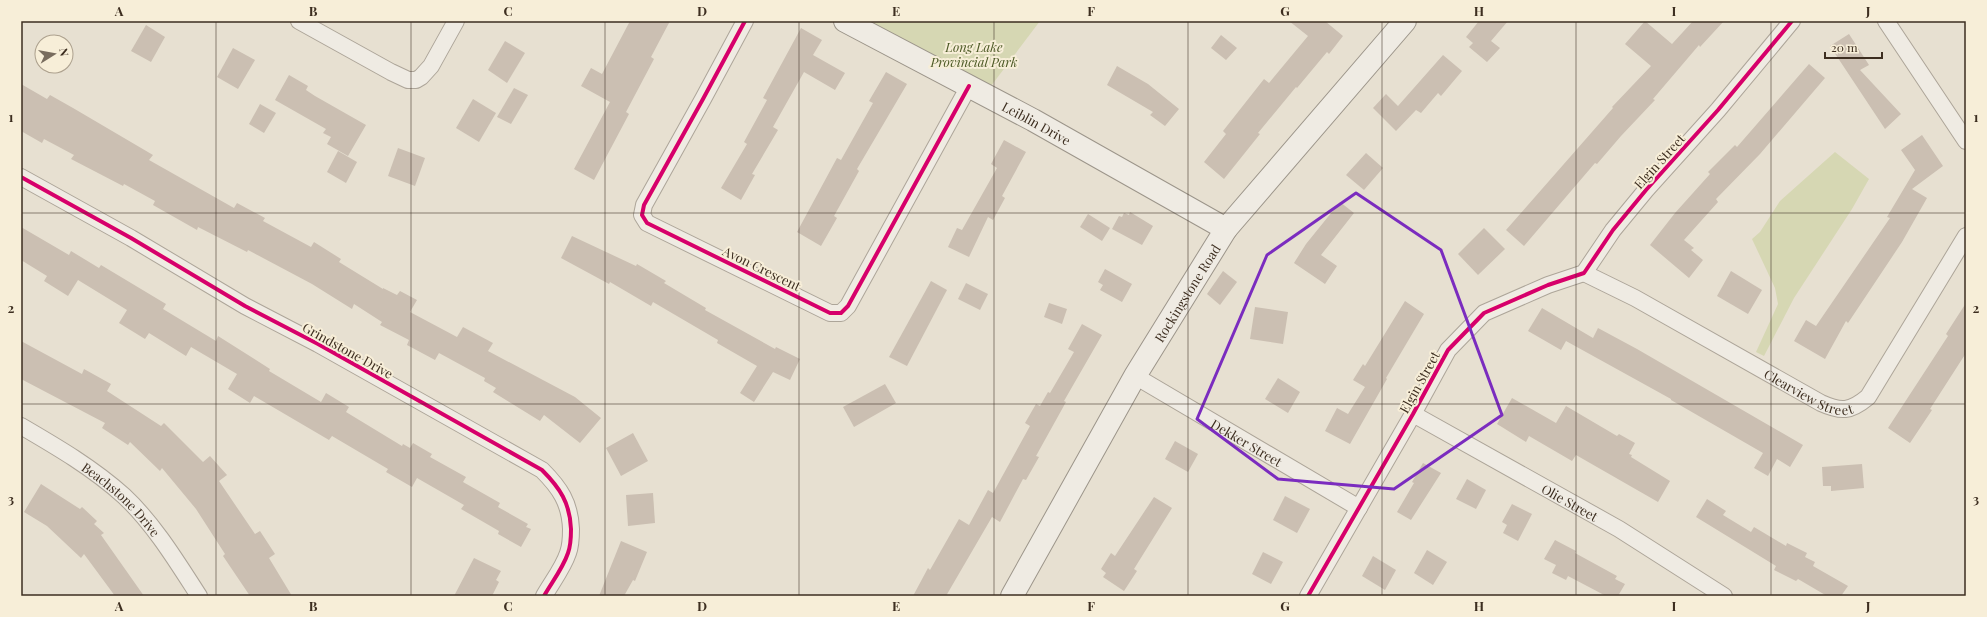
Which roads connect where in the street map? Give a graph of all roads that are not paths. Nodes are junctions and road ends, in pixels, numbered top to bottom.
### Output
1 (299, 21) edge
2 (456, 21) edge
3 (745, 21) edge
4 (845, 21) edge
5 (1405, 21) edge
6 (1792, 21) edge
7 (1892, 23) edge
8 (969, 86) junction
9 (1966, 141) edge
10 (21, 177) edge
11 (1226, 229) junction
12 (1966, 236) edge
13 (1584, 273) junction
14 (1135, 376) junction
15 (1413, 414) junction
16 (21, 426) edge
17 (1358, 508) junction
18 (1311, 595) edge
19 (199, 596) edge
20 (544, 596) edge
21 (1012, 596) edge
22 (1724, 596) edge

1 - 2 street
3 - 8 street, Avon Crescent
4 - 8 street, Leiblin Drive
5 - 11 street, Rockingstone Road
6 - 13 street, Elgin Street
7 - 9 street
8 - 11 street, Leiblin Drive
10 - 20 street, Grindstone Drive
11 - 14 street, Rockingstone Road
12 - 13 street, Clearview Street
13 - 15 street, Elgin Street
14 - 17 street, Dekker Street
14 - 21 street, Rockingstone Road
15 - 17 street, Elgin Street
15 - 22 street, Olie Street
16 - 19 street, Beachstone Drive
17 - 18 street, Elgin Street

